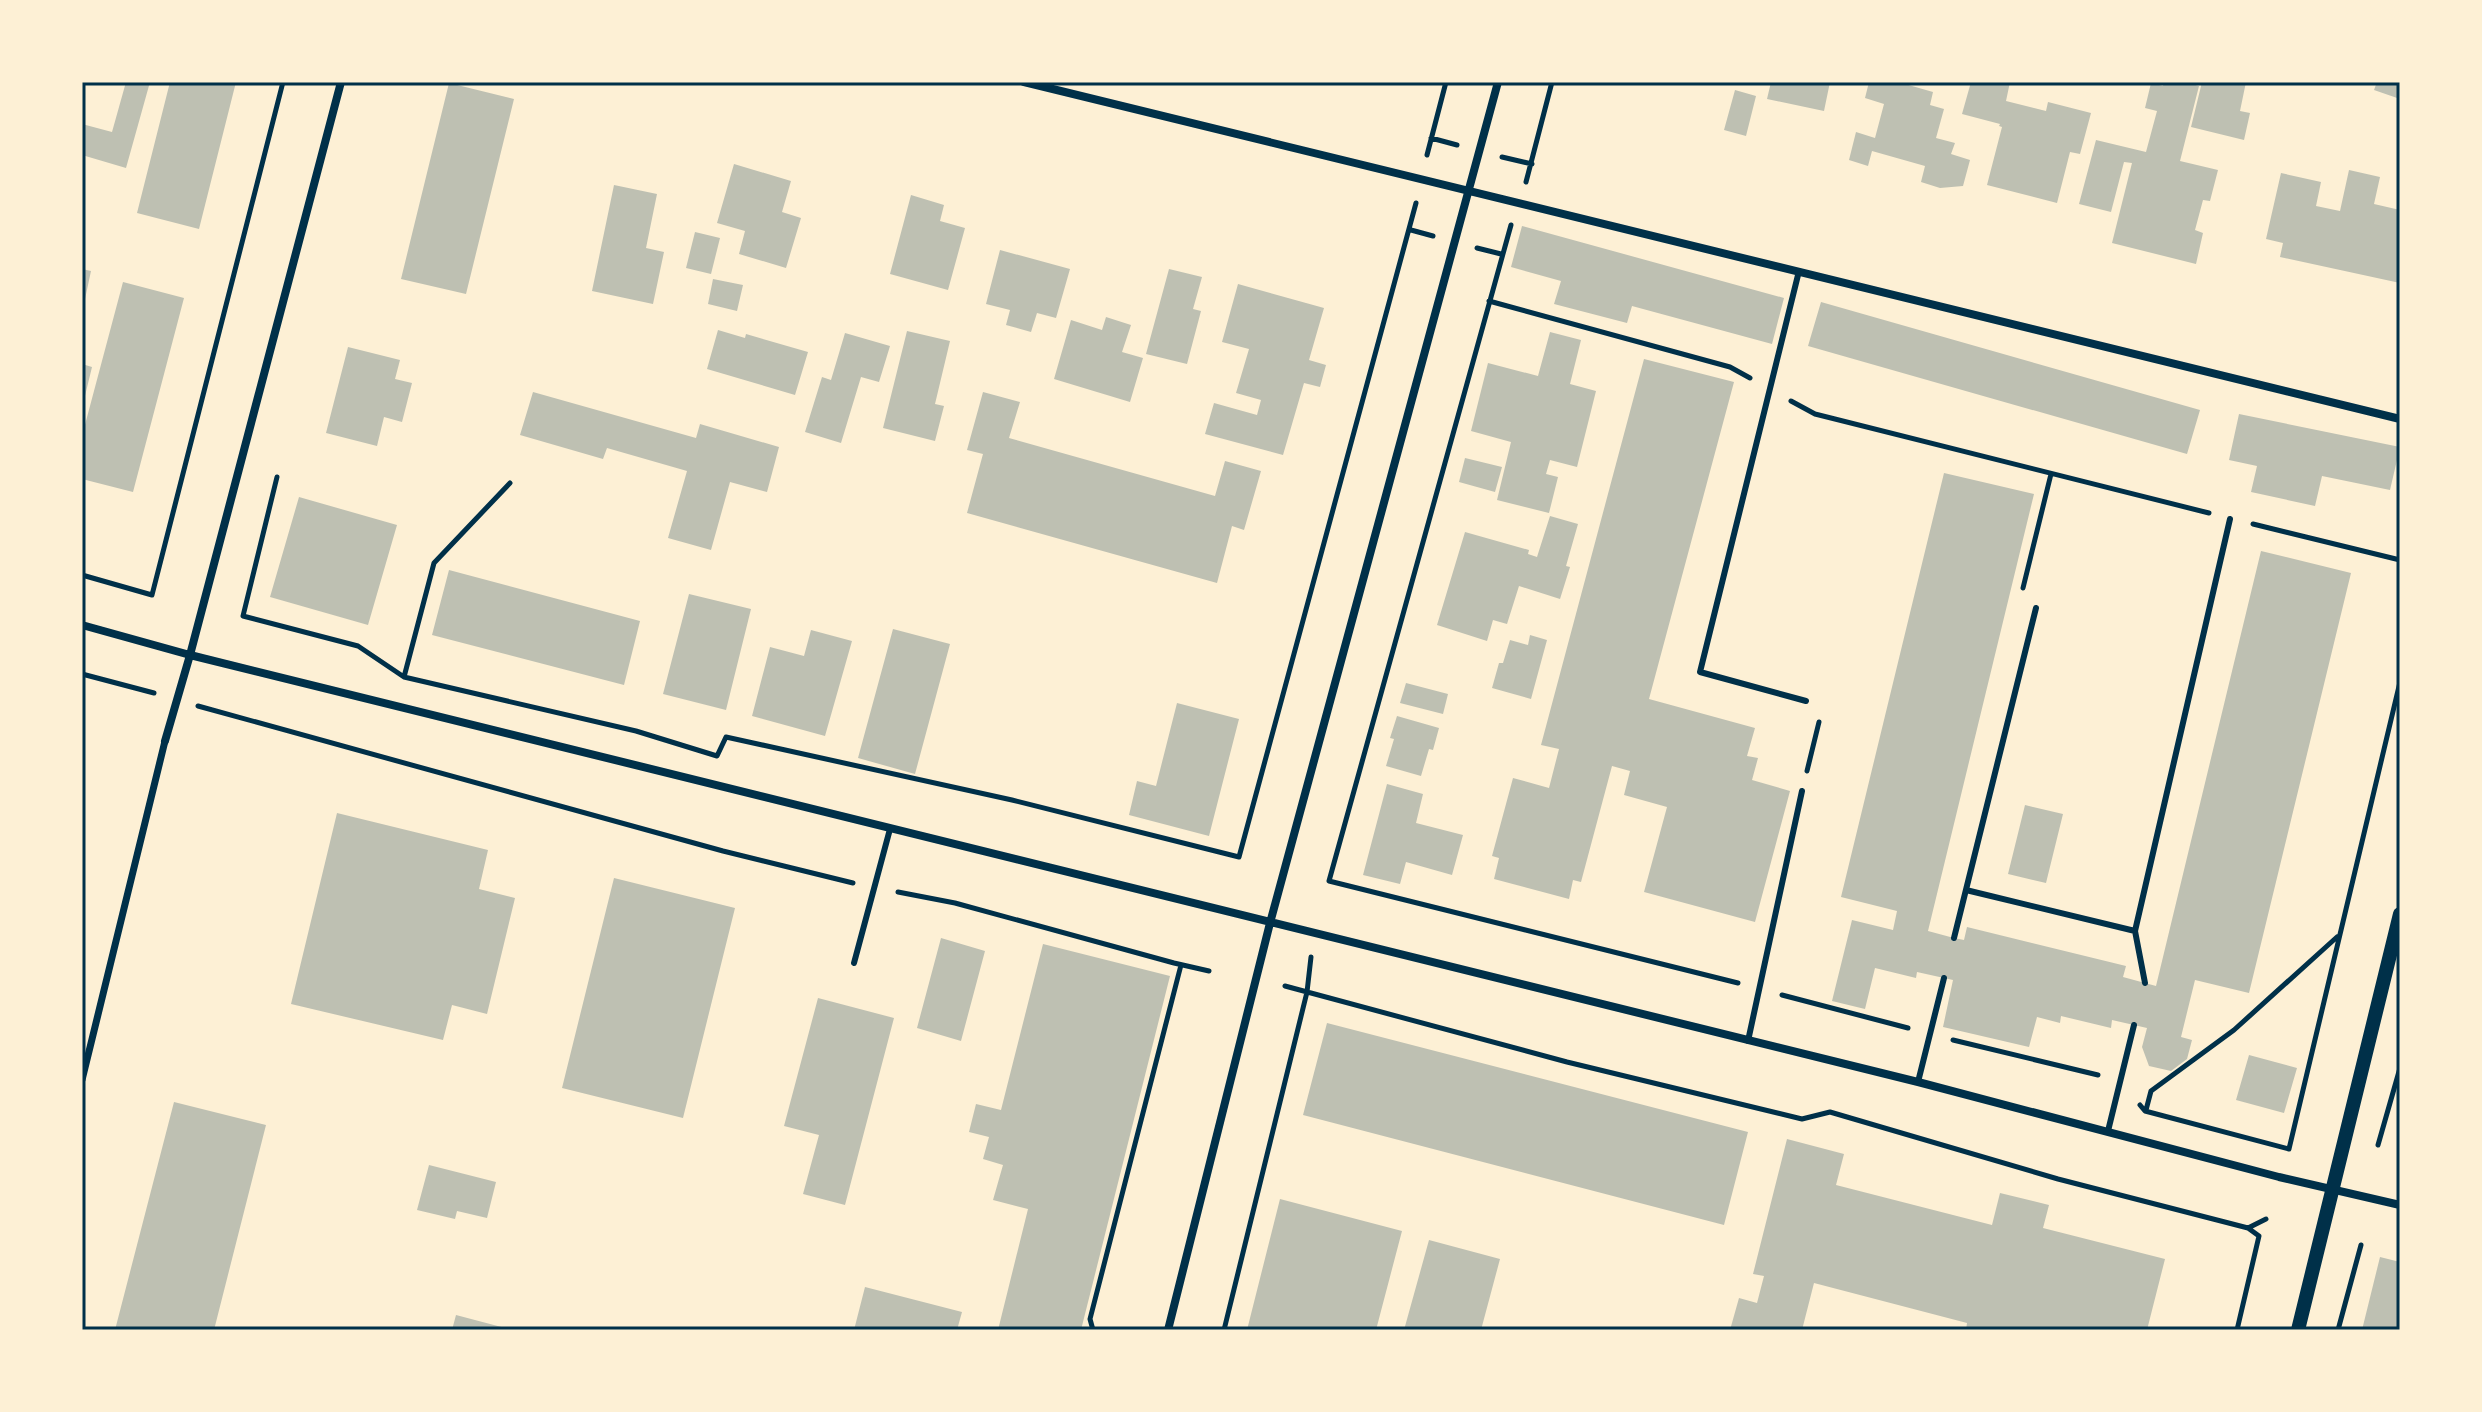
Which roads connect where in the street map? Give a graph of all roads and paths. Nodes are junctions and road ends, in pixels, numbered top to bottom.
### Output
1 (283, 82) edge
2 (341, 82) edge
3 (1024, 82) edge
4 (1446, 82) edge
5 (1498, 82) edge
6 (1552, 82) edge
7 (1421, 180) junction
8 (1469, 190) junction
9 (1519, 202) junction
10 (1799, 271) junction
11 (1489, 301) junction
12 (1770, 389) junction
13 (2400, 419) edge
14 (2051, 473) junction
15 (277, 477) dead end
16 (510, 483) dead end
17 (2230, 519) junction
18 (2400, 560) edge
19 (82, 575) edge
20 (2036, 608) joint
21 (82, 625) edge
22 (190, 655) junction
23 (82, 674) edge
24 (404, 677) junction
25 (2400, 682) edge
26 (177, 700) junction
27 (1806, 701) joint
28 (165, 741) joint
29 (1802, 791) joint
30 (890, 829) junction
31 (875, 887) junction
32 (1966, 890) junction
33 (2400, 914) edge
34 (1270, 923) junction
35 (2135, 931) junction
36 (2339, 936) junction
37 (1954, 938) dead end
38 (1312, 956) dead end
39 (854, 963) dead end
40 (1181, 965) junction
41 (1209, 971) dead end
42 (1944, 978) dead end
43 (2145, 983) dead end
44 (1285, 986) dead end
45 (1759, 988) junction
46 (1307, 992) junction
47 (2134, 1025) dead end
48 (1931, 1034) junction
49 (1748, 1041) junction
50 (2400, 1068) edge
51 (82, 1080) edge
52 (2121, 1081) junction
53 (1918, 1082) junction
54 (2145, 1111) junction
55 (2108, 1131) junction
56 (2378, 1145) dead end
57 (2334, 1189) junction
58 (2400, 1205) edge
59 (2266, 1219) dead end
60 (2248, 1228) junction
61 (2361, 1245) dead end
62 (1093, 1330) edge
63 (1168, 1330) edge
64 (1224, 1330) edge
65 (2237, 1330) edge
66 (2298, 1330) edge
67 (2338, 1330) edge

1 - 19 path
2 - 22 street
3 - 7 street
4 - 7 path
5 - 8 street
6 - 9 path
7 - 8 street
7 - 24 path
8 - 9 street
8 - 34 street
9 - 10 street
9 - 11 path
10 - 12 lane
10 - 13 street
11 - 12 path
11 - 45 path
12 - 14 path
12 - 27 lane
14 - 17 path
14 - 20 path
15 - 24 path
16 - 24 path
17 - 18 path
17 - 35 lane
20 - 32 lane
21 - 22 street
22 - 26 street
22 - 30 street
23 - 26 path
25 - 36 path
26 - 28 street
26 - 31 path
27 - 29 path
28 - 51 street
29 - 45 lane
30 - 31 lane
30 - 34 street
31 - 39 lane
31 - 40 path
32 - 35 lane
32 - 37 lane
33 - 57 street
34 - 49 street
34 - 63 street
35 - 43 lane
36 - 54 path
36 - 54 path
38 - 46 path
40 - 41 path
40 - 62 path
42 - 48 lane
44 - 46 path
45 - 48 path
45 - 49 lane
46 - 60 path
46 - 64 path
47 - 52 lane
48 - 52 path
48 - 53 lane
49 - 53 street
50 - 56 path
52 - 54 path
52 - 55 lane
53 - 55 street
55 - 57 street
57 - 58 street
57 - 66 street
59 - 60 path
60 - 65 path
61 - 67 path

